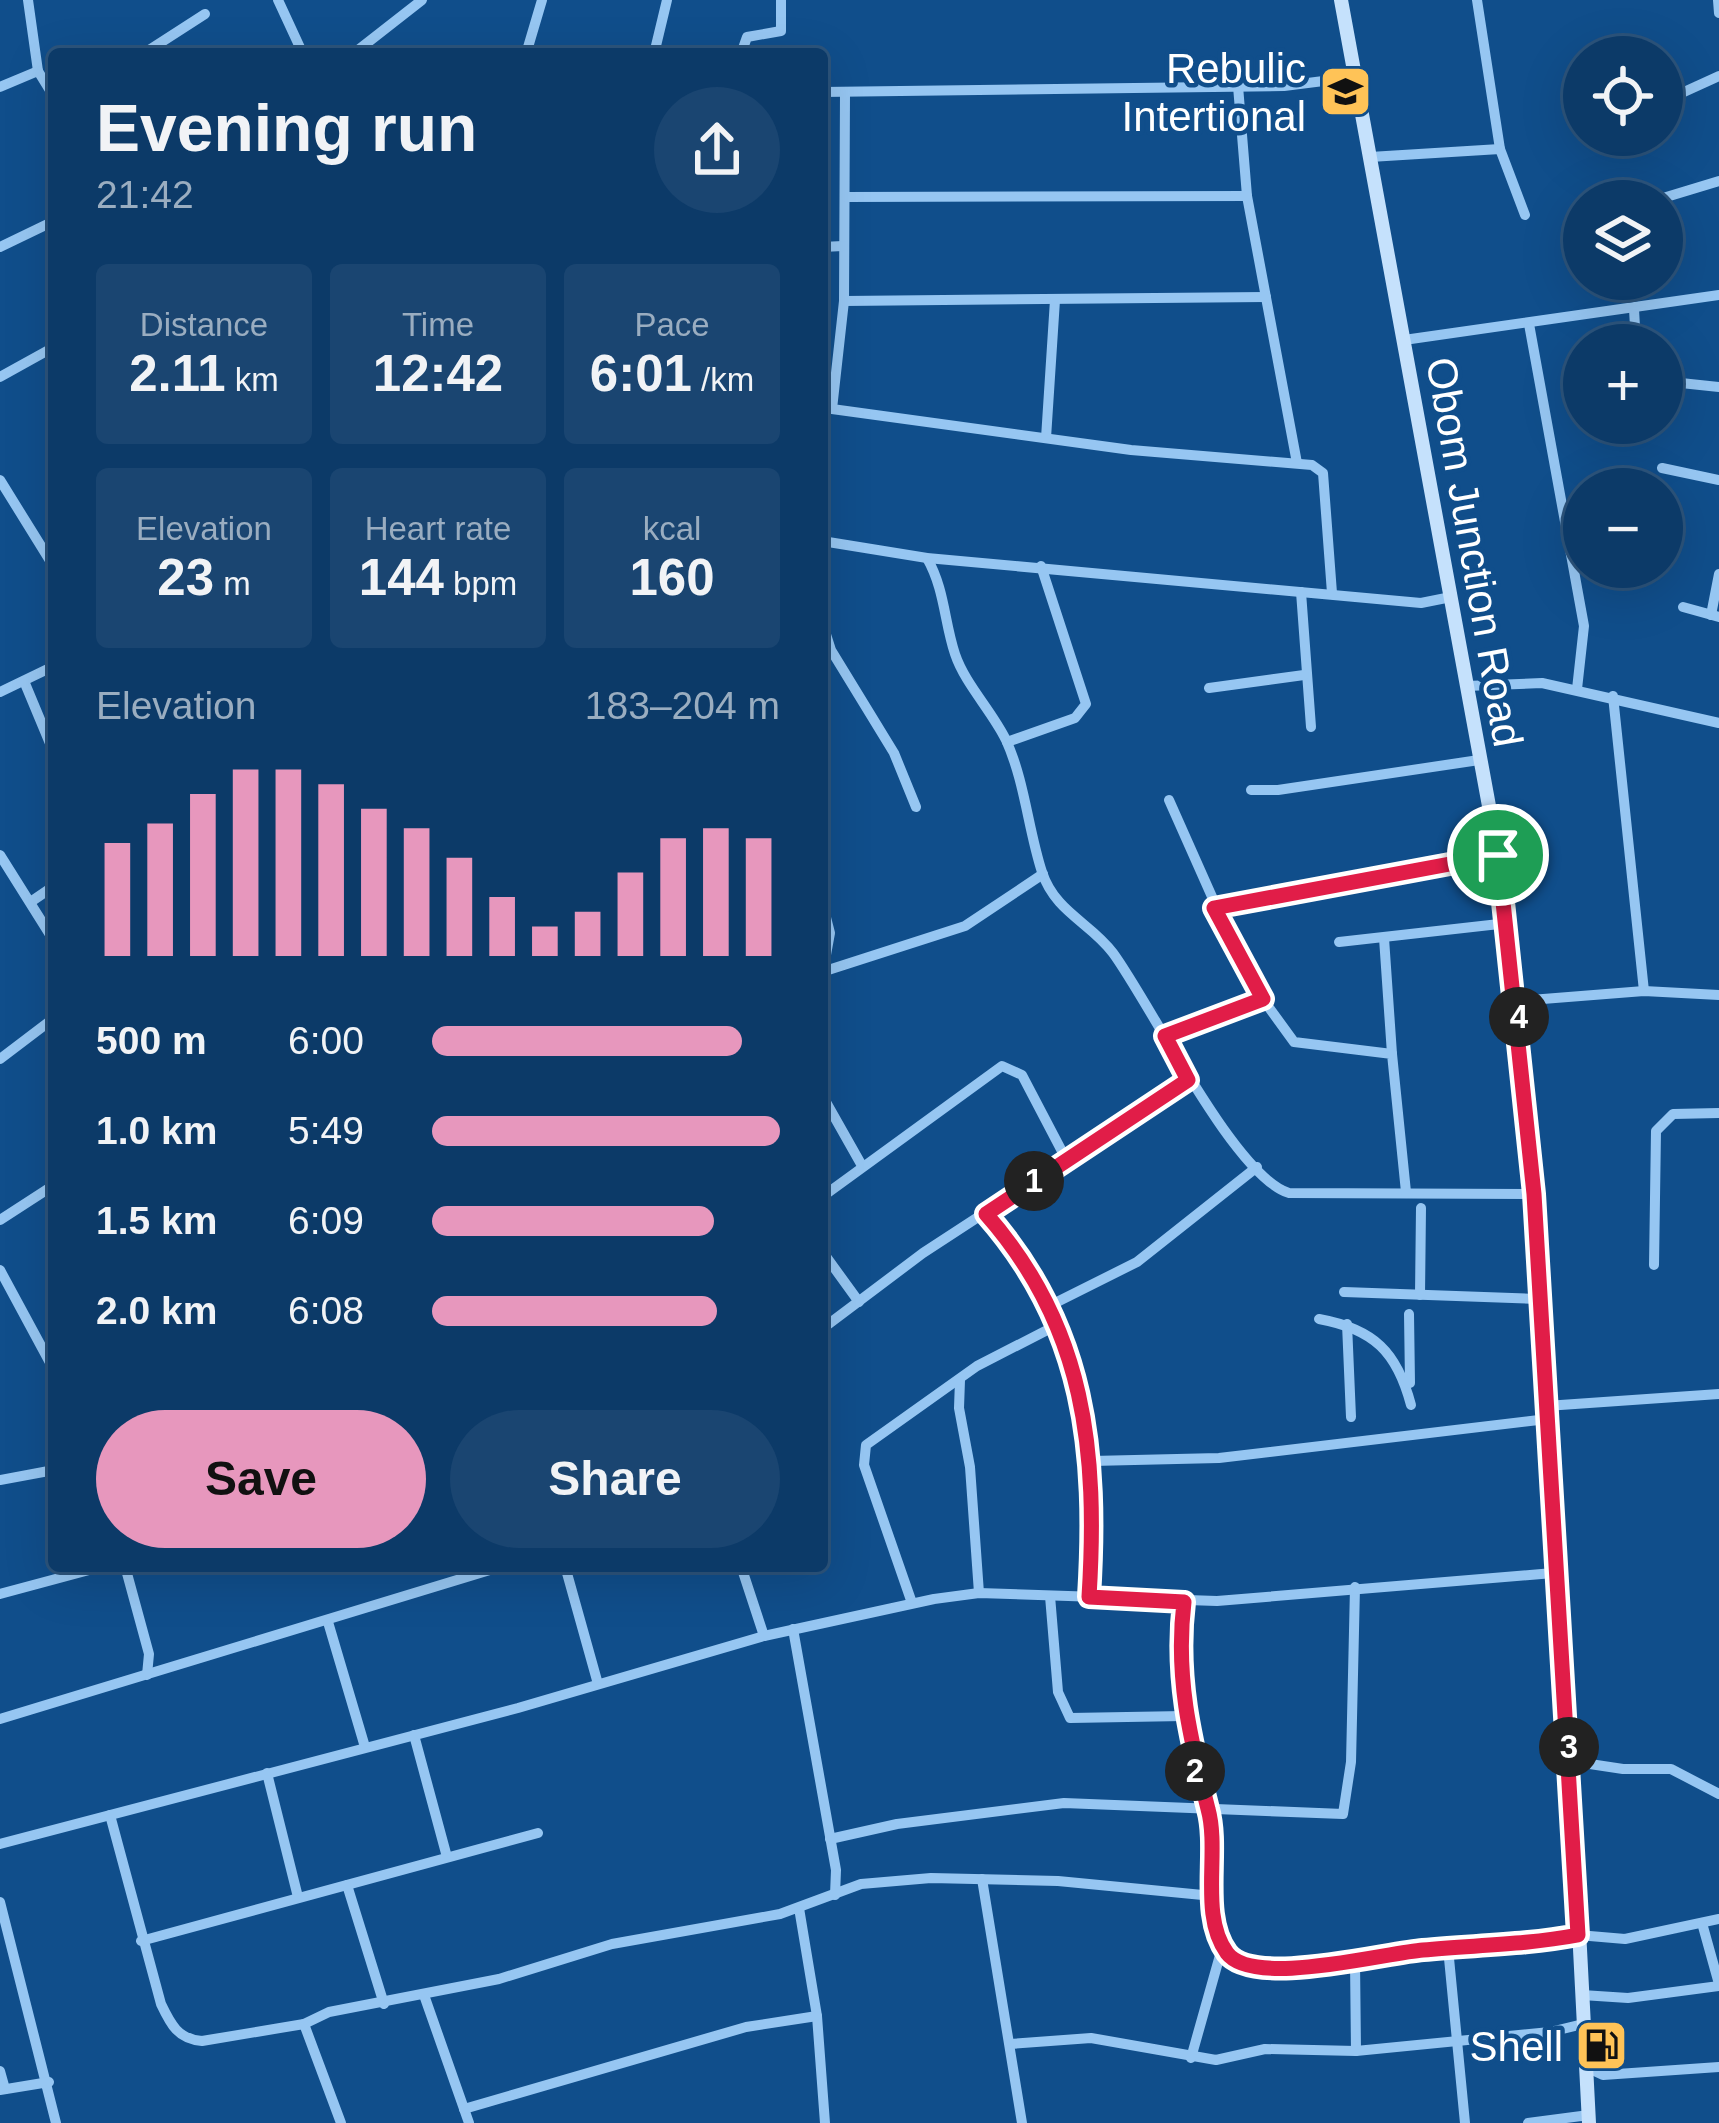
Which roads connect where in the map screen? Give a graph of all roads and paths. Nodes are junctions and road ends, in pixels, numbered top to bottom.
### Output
1 (28, 0) edge
2 (278, 0) edge
3 (422, 0) edge
4 (542, 0) edge
5 (668, 0) edge
6 (781, 0) edge
7 (1341, 0) edge
8 (1477, 0) edge
9 (1718, 0) edge
10 (1719, 13) edge
11 (205, 14) dead end
12 (151, 48) edge
13 (300, 48) edge
14 (361, 48) edge
15 (528, 48) edge
16 (656, 48) edge
17 (743, 48) edge
18 (38, 71) junction
19 (1719, 76) edge
20 (1355, 77) junction
21 (1238, 86) junction
22 (0, 87) edge
23 (48, 87) edge
24 (828, 92) edge
25 (845, 92) junction
26 (1683, 92) edge
27 (1500, 149) junction
28 (1370, 158) junction
29 (1719, 182) edge
30 (1683, 192) edge
31 (1247, 196) junction
32 (846, 197) junction
33 (1525, 214) dead end
34 (48, 224) edge
35 (843, 246) junction
36 (0, 247) edge
37 (828, 247) edge
38 (1719, 295) edge
39 (1266, 297) junction
40 (1055, 300) junction
41 (844, 301) junction
42 (1634, 309) junction
43 (1529, 324) junction
44 (1635, 324) edge
45 (1404, 340) junction
46 (48, 350) edge
47 (839, 355) junction
48 (828, 356) edge
49 (0, 377) edge
50 (1683, 384) edge
51 (1719, 387) edge
52 (1046, 438) junction
53 (1297, 463) junction
54 (1662, 467) dead end
55 (0, 480) edge
56 (1719, 480) edge
57 (828, 542) edge
58 (48, 557) edge
59 (927, 558) junction
60 (1041, 566) junction
61 (1719, 574) edge
62 (1300, 592) junction
63 (1331, 593) junction
64 (1451, 597) junction
65 (1683, 607) dead end
66 (1715, 616) edge
67 (828, 641) edge
68 (831, 650) junction
69 (828, 654) edge
70 (48, 669) edge
71 (1304, 675) junction
72 (24, 681) junction
73 (1466, 686) junction
74 (1209, 688) dead end
75 (1577, 689) junction
76 (0, 692) edge
77 (1613, 696) junction
78 (1719, 723) edge
79 (1311, 727) dead end
80 (48, 739) edge
81 (1007, 742) junction
82 (1478, 760) junction
83 (1251, 790) dead end
84 (1169, 800) dead end
85 (916, 807) dead end
86 (0, 855) edge
87 (1498, 855) junction
88 (1043, 874) junction
89 (48, 890) edge
90 (32, 901) junction
91 (1214, 908) junction
92 (1508, 923) junction
93 (48, 930) edge
94 (1384, 938) junction
95 (1340, 942) dead end
96 (828, 969) edge
97 (1644, 991) junction
98 (1719, 995) edge
99 (1263, 999) junction
100 (1517, 1001) junction
101 (48, 1023) edge
102 (1165, 1036) junction
103 (1392, 1054) junction
104 (0, 1059) edge
105 (1188, 1080) junction
106 (828, 1105) edge
107 (1719, 1113) edge
108 (1066, 1159) junction
109 (862, 1164) junction
110 (1257, 1167) junction
111 (48, 1188) edge
112 (828, 1192) edge
113 (1406, 1192) junction
114 (1534, 1194) junction
115 (1421, 1208) dead end
116 (986, 1214) junction
117 (0, 1220) edge
118 (828, 1259) edge
119 (1654, 1265) dead end
120 (0, 1270) edge
121 (1344, 1292) dead end
122 (1420, 1295) junction
123 (1538, 1299) junction
124 (859, 1302) junction
125 (1047, 1307) junction
126 (1408, 1314) dead end
127 (1319, 1318) dead end
128 (1347, 1324) junction
129 (828, 1325) edge
130 (1057, 1325) junction
131 (48, 1359) edge
132 (961, 1380) junction
133 (942, 1393) junction
134 (1719, 1394) edge
135 (1411, 1405) junction
136 (958, 1408) junction
137 (1546, 1412) junction
138 (1351, 1417) dead end
139 (1411, 1434) junction
140 (1092, 1461) junction
141 (48, 1471) edge
142 (0, 1480) edge
143 (1559, 1567) junction
144 (82, 1572) edge
145 (127, 1572) edge
146 (484, 1572) edge
147 (564, 1572) edge
148 (743, 1572) edge
149 (1355, 1586) junction
150 (979, 1593) junction
151 (0, 1594) edge
152 (1050, 1596) junction
153 (1089, 1597) junction
154 (1184, 1602) junction
155 (912, 1603) junction
156 (328, 1622) junction
157 (793, 1629) junction
158 (764, 1636) junction
159 (149, 1654) junction
160 (166, 1668) junction
161 (147, 1675) junction
162 (598, 1684) junction
163 (1184, 1716) junction
164 (0, 1719) edge
165 (414, 1735) junction
166 (365, 1747) junction
167 (1570, 1761) junction
168 (267, 1773) junction
169 (1719, 1794) edge
170 (1210, 1812) junction
171 (110, 1815) junction
172 (538, 1833) dead end
173 (830, 1839) junction
174 (0, 1844) edge
175 (447, 1857) junction
176 (836, 1870) junction
177 (982, 1879) junction
178 (347, 1885) junction
179 (861, 1885) junction
180 (835, 1895) junction
181 (298, 1897) junction
182 (1213, 1897) junction
183 (0, 1902) edge
184 (799, 1908) junction
185 (1719, 1919) edge
186 (1702, 1923) junction
187 (1578, 1935) junction
188 (141, 1941) junction
189 (1223, 1944) junction
190 (1448, 1948) junction
191 (16, 1959) junction
192 (1355, 1961) junction
193 (0, 1964) edge
194 (1719, 1985) edge
195 (424, 1995) junction
196 (1582, 1995) junction
197 (384, 2005) junction
198 (817, 2016) junction
199 (304, 2024) junction
200 (1583, 2024) junction
201 (1456, 2040) junction
202 (1010, 2044) junction
203 (1356, 2050) junction
204 (1192, 2058) junction
205 (1719, 2066) edge
206 (1588, 2068) junction
207 (0, 2071) edge
208 (49, 2082) junction
209 (2, 2090) edge
210 (464, 2109) junction
211 (1589, 2119) edge
212 (56, 2123) edge
213 (341, 2123) edge
214 (469, 2123) edge
215 (825, 2123) edge
216 (1022, 2123) edge
217 (1466, 2123) edge
218 (1528, 2123) edge

1 - 18 street
2 - 13 street
3 - 14 street
4 - 15 street
5 - 16 street
6 - 17 street
7 - 20 main road, Obom Junction Road
8 - 27 street
9 - 10 street
11 - 12 street
18 - 22 street
18 - 23 street
19 - 26 street
20 - 21 street
20 - 28 main road, Obom Junction Road
21 - 25 street
21 - 31 street
24 - 25 street
25 - 32 street
27 - 28 street
27 - 33 street
28 - 45 main road, Obom Junction Road
29 - 30 street
31 - 32 street
31 - 39 street
32 - 35 street
34 - 36 street
35 - 37 street
35 - 41 street
38 - 42 street
39 - 40 street
39 - 53 street
40 - 41 street
40 - 52 street
41 - 47 street
42 - 43 street
42 - 44 street
43 - 45 street
43 - 75 street
45 - 64 main road, Obom Junction Road
46 - 49 street
47 - 48 street
47 - 52 street
50 - 51 street
52 - 53 street
53 - 63 street
54 - 56 street
55 - 58 street
57 - 59 street
59 - 60 street
59 - 81 street
60 - 62 street
60 - 81 street
61 - 66 street
62 - 63 street
62 - 71 street
63 - 64 street
64 - 73 main road, Obom Junction Road
65 - 66 street
67 - 68 street
68 - 69 street
68 - 85 street
70 - 72 street
71 - 74 street
71 - 79 street
72 - 76 street
72 - 80 street
73 - 75 street
73 - 82 main road, Obom Junction Road
75 - 77 street
77 - 78 street
77 - 97 street
81 - 88 street
82 - 83 street
82 - 87 main road, Obom Junction Road
84 - 91 street
86 - 90 street
87 - 91 street
87 - 92 main road, Obom Junction Road
88 - 96 street
88 - 102 street
89 - 90 street
90 - 93 street
91 - 99 street
92 - 94 street
92 - 100 main road, Obom Junction Road
94 - 95 street
94 - 103 street
97 - 98 street
97 - 100 street
99 - 102 street
99 - 103 street
100 - 114 main road, Obom Junction Road
101 - 104 street
102 - 105 street
103 - 113 street
105 - 108 street
105 - 110 street
106 - 109 street
107 - 119 street
108 - 109 street
108 - 116 street
109 - 112 street
110 - 113 street
110 - 125 street
111 - 117 street
113 - 114 street
114 - 123 main road, Obom Junction Road
115 - 122 street
116 - 124 street
116 - 125 street
118 - 124 street
120 - 131 street
121 - 122 street
122 - 123 street
123 - 137 main road, Obom Junction Road
124 - 129 street
125 - 130 street
126 - 135 street
127 - 128 street
128 - 135 street
128 - 138 street
130 - 132 street
130 - 140 street
132 - 133 street
132 - 136 street
133 - 136 street
133 - 155 street
134 - 137 street
135 - 139 street
136 - 150 street
137 - 139 street
137 - 143 main road, Obom Junction Road
139 - 140 street
140 - 153 street
141 - 142 street
143 - 149 street
143 - 167 main road, Obom Junction Road
144 - 151 street
145 - 159 street
146 - 156 street
147 - 162 street
148 - 158 street
149 - 154 street
149 - 170 street
150 - 152 street
150 - 155 street
152 - 153 street
152 - 163 street
153 - 154 street
154 - 163 street
155 - 157 street
156 - 160 street
156 - 166 street
157 - 158 street
157 - 173 street
158 - 162 street
159 - 160 street
159 - 161 street
160 - 161 street
161 - 164 street
162 - 165 street
163 - 170 street
165 - 166 street
165 - 175 street
166 - 168 street
167 - 169 street
167 - 187 main road, Obom Junction Road
168 - 171 street
168 - 181 street
170 - 173 street
170 - 182 street
171 - 174 street
171 - 188 street
172 - 175 street
173 - 176 street
175 - 178 street
176 - 179 street
176 - 180 street
177 - 179 street
177 - 182 street
177 - 202 street
178 - 181 street
178 - 197 street
179 - 180 street
180 - 184 street
181 - 188 street
182 - 189 street
183 - 191 street
184 - 195 street
184 - 198 street
185 - 186 street
186 - 187 street
186 - 194 street
187 - 190 street
187 - 196 main road, Obom Junction Road
188 - 199 street
189 - 192 street
189 - 204 street
190 - 192 street
190 - 201 street
191 - 193 street
191 - 208 street
192 - 203 street
194 - 196 street
195 - 197 street
195 - 210 street
196 - 200 main road, Obom Junction Road
197 - 199 street
198 - 210 street
198 - 215 street
199 - 213 street
200 - 201 street
200 - 206 main road, Obom Junction Road
201 - 203 street
201 - 217 street
202 - 204 street
202 - 216 street
203 - 204 street
205 - 206 street
206 - 211 main road, Obom Junction Road
207 - 209 street
208 - 209 street
208 - 212 street
210 - 214 street
211 - 218 street

